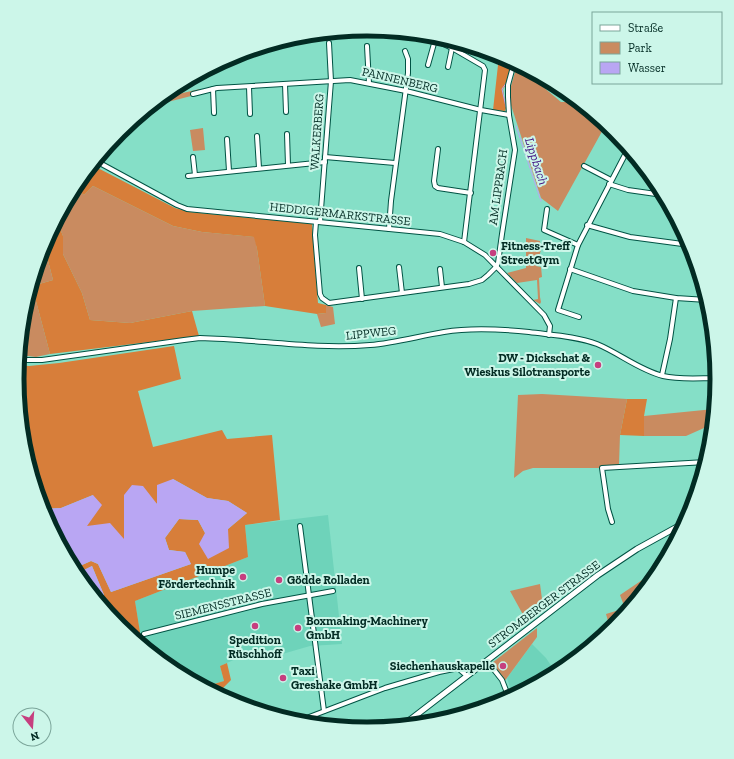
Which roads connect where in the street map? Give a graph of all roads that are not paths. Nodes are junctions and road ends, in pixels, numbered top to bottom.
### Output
1 (329, 43) dead end
2 (434, 43) edge
3 (367, 46) dead end
4 (448, 46) edge
5 (452, 48) junction
6 (405, 51) dead end
7 (428, 65) dead end
8 (448, 67) dead end
9 (512, 69) edge
10 (331, 81) junction
11 (369, 83) junction
12 (285, 84) junction
13 (249, 86) junction
14 (213, 89) junction
15 (406, 91) junction
16 (193, 94) dead end
17 (481, 110) junction
18 (286, 112) dead end
19 (214, 113) dead end
20 (250, 114) dead end
21 (509, 115) junction
22 (287, 134) dead end
23 (257, 136) dead end
24 (227, 139) dead end
25 (438, 149) dead end
26 (625, 154) edge
27 (193, 157) dead end
28 (325, 160) junction
29 (395, 163) junction
30 (101, 164) edge
31 (288, 165) junction
32 (584, 166) dead end
33 (259, 168) junction
34 (229, 171) junction
35 (195, 175) junction
36 (188, 176) dead end
37 (610, 182) junction
38 (471, 193) junction
39 (655, 194) edge
40 (547, 209) dead end
41 (318, 222) junction
42 (588, 225) junction
43 (389, 229) junction
44 (464, 242) junction
45 (682, 243) edge
46 (578, 245) junction
47 (399, 267) dead end
48 (496, 267) junction
49 (359, 268) dead end
50 (440, 269) dead end
51 (570, 269) junction
52 (442, 287) junction
53 (402, 293) junction
54 (676, 298) junction
55 (362, 299) junction
56 (700, 300) edge
57 (580, 317) dead end
58 (549, 335) junction
59 (25, 360) edge
60 (662, 376) junction
61 (710, 378) edge
62 (699, 462) edge
63 (612, 522) dead end
64 (300, 526) dead end
65 (677, 527) edge
66 (333, 591) dead end
67 (308, 595) junction
68 (144, 634) dead end
69 (487, 661) junction
70 (467, 676) junction
71 (507, 692) edge
72 (324, 711) junction
73 (308, 717) edge
74 (410, 720) edge

1 - 10 street, WALKERBERG
2 - 7 street
3 - 11 street
4 - 5 street
5 - 8 street
5 - 17 street
6 - 15 street
9 - 21 street, AM LIPPBACH
10 - 11 street, PANNENBERG
10 - 12 street, PANNENBERG
10 - 28 street, WALKERBERG
11 - 15 street, PANNENBERG
12 - 13 street, PANNENBERG
12 - 18 street
13 - 14 street, PANNENBERG
13 - 20 street
14 - 16 street, PANNENBERG
14 - 19 street
15 - 17 street, PANNENBERG
15 - 29 street
17 - 21 street, PANNENBERG
17 - 38 street
21 - 48 street, AM LIPPBACH
22 - 31 street
23 - 33 street
24 - 34 street
25 - 38 street
26 - 37 street
27 - 35 street
28 - 29 street
28 - 31 street
28 - 41 street, WALKERBERG
29 - 43 street
30 - 41 street, HEDDIGERMARKSTRASSE
31 - 33 street
32 - 37 street
33 - 34 street
34 - 35 street
35 - 36 street
37 - 39 street
37 - 42 street
38 - 44 street
40 - 46 street
41 - 43 street, HEDDIGERMARKSTRASSE
41 - 55 street, WALKERBERG
42 - 45 street
42 - 46 street
43 - 44 street, HEDDIGERMARKSTRASSE
44 - 48 street, HEDDIGERMARKSTRASSE
46 - 51 street
47 - 53 street
48 - 52 street, WALKERBERG
48 - 58 street, HEDDIGERMARKSTRASSE
49 - 55 street
50 - 52 street
51 - 54 street
51 - 57 street
52 - 53 street, WALKERBERG
53 - 55 street, WALKERBERG
54 - 56 street
54 - 60 street
58 - 59 street, LIPPWEG
58 - 60 street, LIPPWEG
60 - 61 street, LIPPWEG
62 - 63 street
64 - 67 street
65 - 69 main road, STROMBERGER STRASSE
66 - 67 street, SIEMENSSTRASSE
67 - 68 street, SIEMENSSTRASSE
67 - 72 street
69 - 70 main road, STROMBERGER STRASSE
69 - 71 street
70 - 72 street
70 - 74 main road, STROMBERGER STRASSE
72 - 73 street

